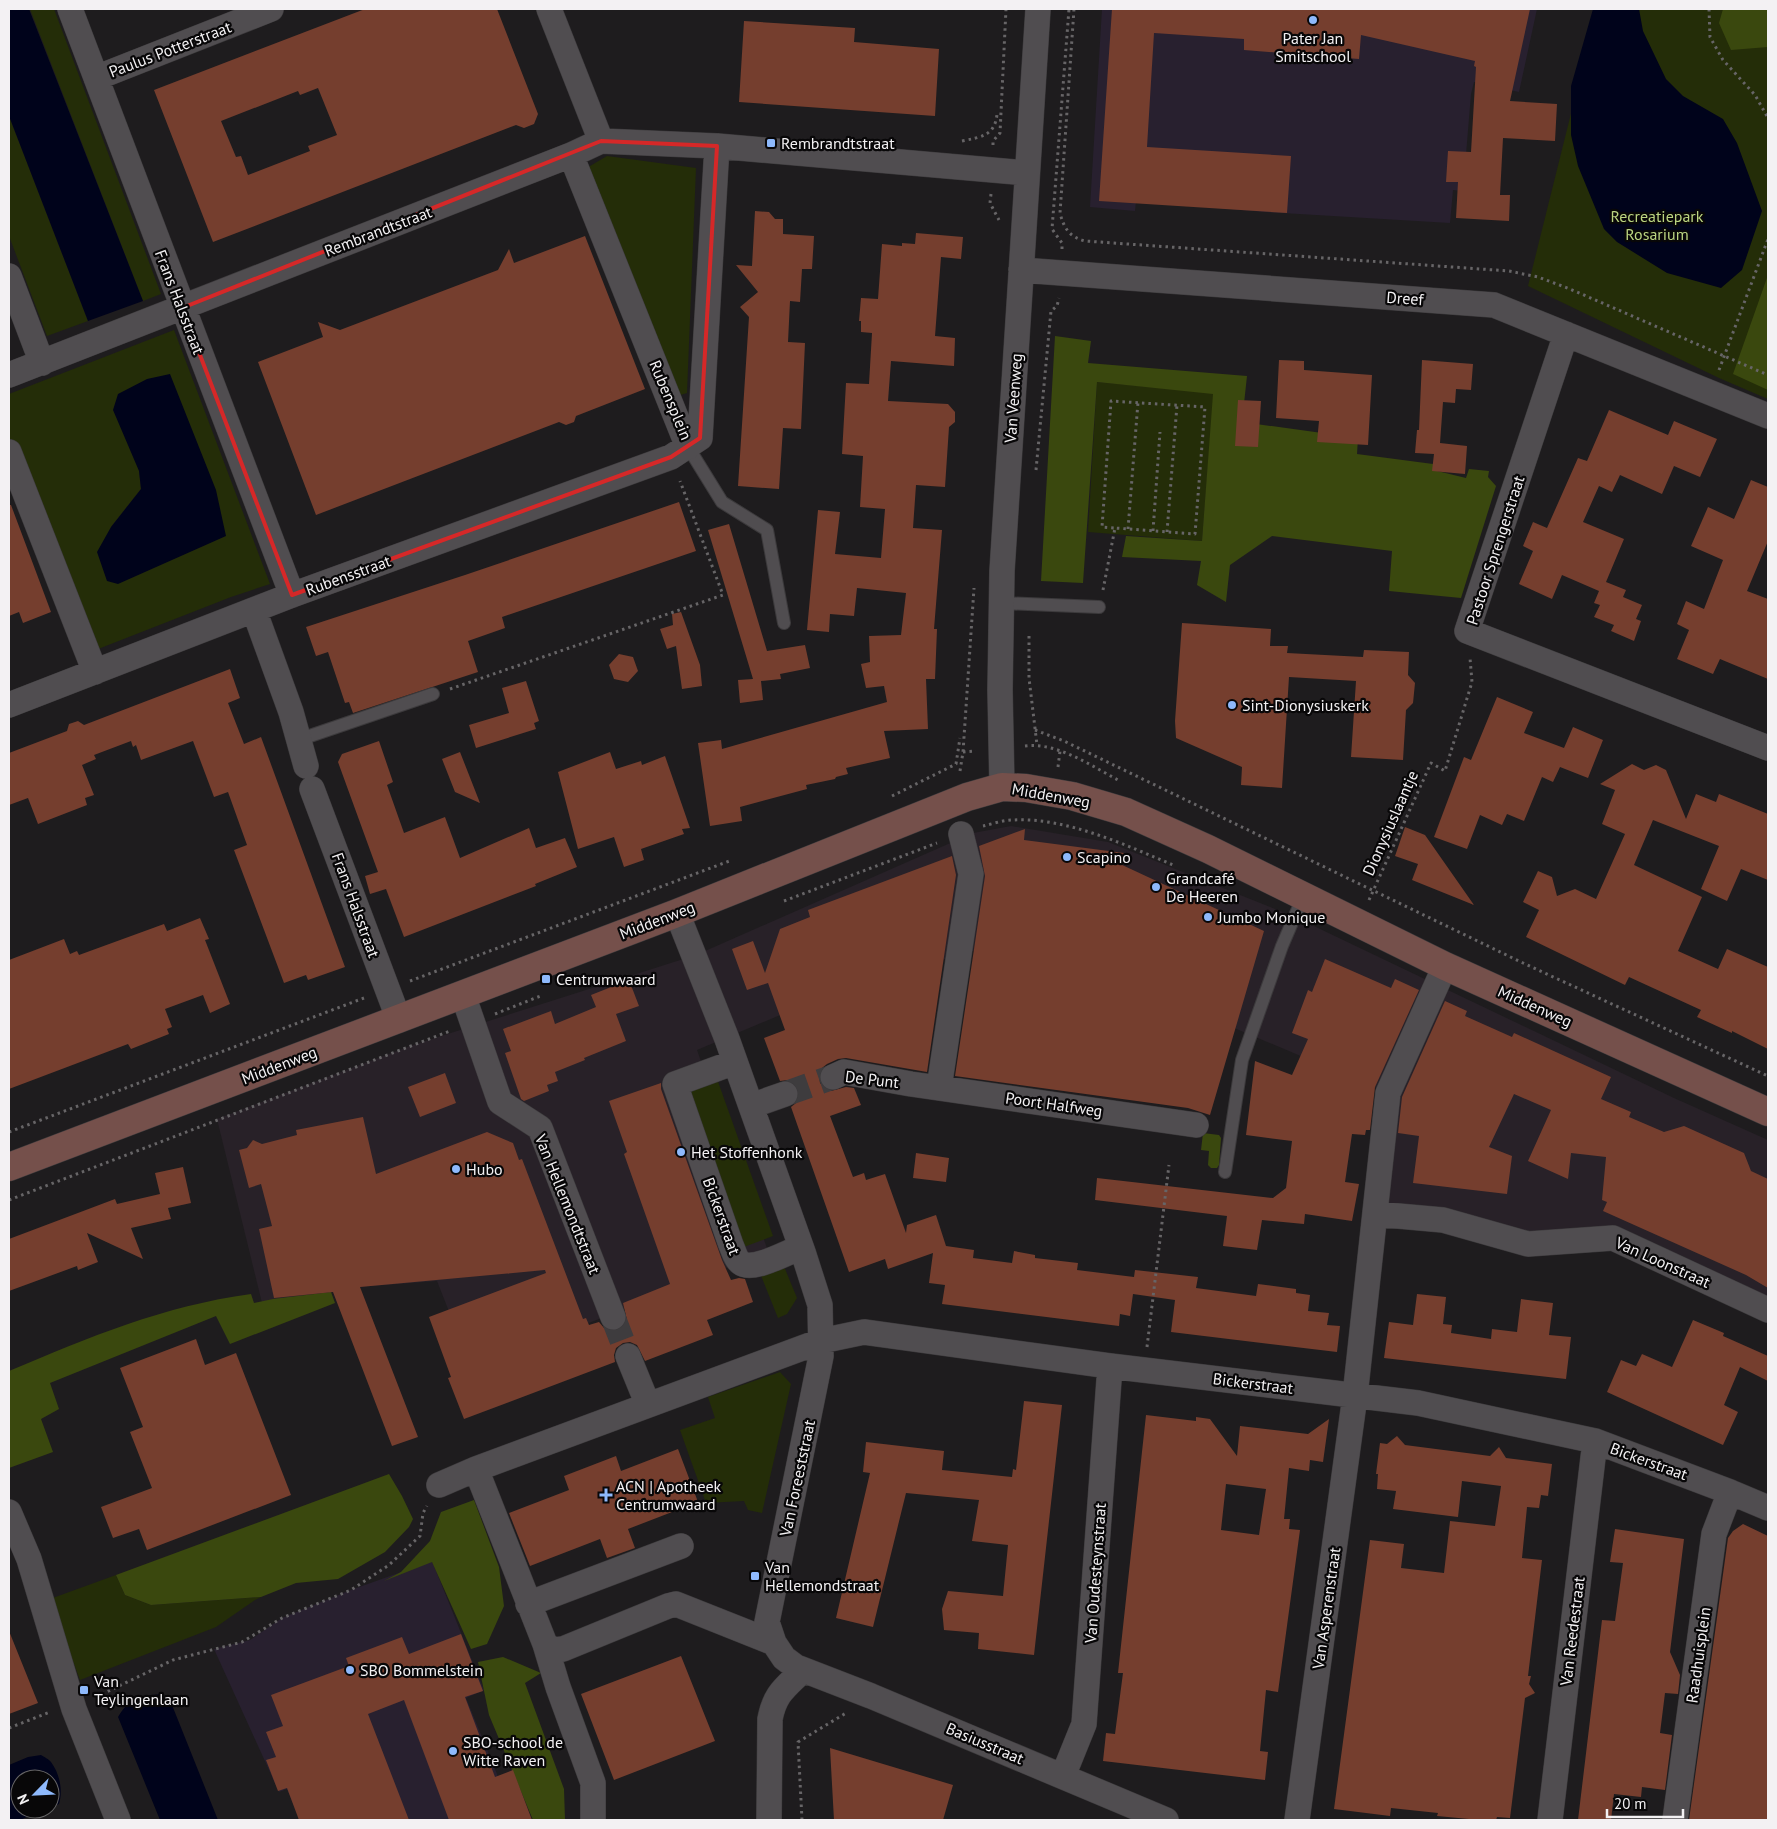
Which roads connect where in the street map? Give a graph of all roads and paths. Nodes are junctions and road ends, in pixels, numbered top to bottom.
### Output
1 (70, 9) edge
2 (271, 9) edge
3 (549, 9) edge
4 (1006, 9) edge
5 (1038, 9) edge
6 (1069, 9) edge
7 (1074, 9) edge
8 (1709, 9) edge
9 (96, 78) junction
10 (997, 114) dead end
11 (1768, 118) edge
12 (601, 141) junction
13 (952, 142) dead end
14 (717, 146) junction
15 (571, 156) junction
16 (994, 171) junction
17 (1027, 173) junction
18 (1001, 225) dead end
19 (1768, 239) edge
20 (1021, 270) junction
21 (1062, 273) junction
22 (9, 276) edge
23 (182, 308) junction
24 (1566, 334) junction
25 (1724, 356) junction
26 (42, 363) junction
27 (1768, 375) edge
28 (9, 376) edge
29 (1711, 392) junction
30 (1138, 402) junction
31 (1177, 405) junction
32 (1768, 416) edge
33 (1160, 432) dead end
34 (9, 452) edge
35 (679, 452) junction
36 (1036, 477) dead end
37 (1115, 528) junction
38 (1128, 529) junction
39 (1153, 530) junction
40 (1167, 532) junction
41 (975, 580) dead end
42 (292, 595) junction
43 (1014, 603) junction
44 (1099, 608) joint
45 (254, 610) junction
46 (784, 623) dead end
47 (1467, 630) junction
48 (95, 672) junction
49 (434, 694) joint
50 (9, 705) edge
51 (1035, 730) junction
52 (960, 738) dead end
53 (298, 740) junction
54 (1768, 748) edge
55 (1060, 751) dead end
56 (306, 766) dead end
57 (954, 776) dead end
58 (1002, 787) junction
59 (312, 789) dead end
60 (898, 798) dead end
61 (1051, 822) dead end
62 (967, 832) junction
63 (741, 856) dead end
64 (1372, 892) junction
65 (1303, 897) junction
66 (779, 903) dead end
67 (1368, 903) dead end
68 (678, 913) junction
69 (1445, 966) junction
70 (411, 981) dead end
71 (463, 995) junction
72 (370, 996) dead end
73 (399, 1020) junction
74 (447, 1032) dead end
75 (735, 1062) junction
76 (1768, 1076) edge
77 (833, 1077) tunnel mouth
78 (911, 1084) joint
79 (939, 1088) junction
80 (786, 1090) tunnel mouth
81 (750, 1102) junction
82 (1768, 1112) edge
83 (1196, 1124) dead end
84 (9, 1132) edge
85 (1169, 1165) dead end
86 (9, 1167) edge
87 (1225, 1172) dead end
88 (9, 1200) edge
89 (1376, 1214) junction
90 (801, 1247) junction
91 (1768, 1310) edge
92 (613, 1316) tunnel mouth
93 (821, 1341) junction
94 (628, 1356) tunnel mouth
95 (1110, 1366) junction
96 (1144, 1370) junction
97 (1355, 1396) junction
98 (648, 1405) junction
99 (1595, 1441) junction
100 (476, 1469) junction
101 (439, 1485) joint
102 (1730, 1492) junction
103 (1768, 1508) edge
104 (9, 1512) edge
105 (681, 1546) dead end
106 (528, 1604) junction
107 (774, 1643) junction
108 (545, 1644) junction
109 (803, 1670) junction
110 (73, 1706) junction
111 (846, 1712) dead end
112 (9, 1728) edge
113 (1063, 1776) junction
114 (118, 1820) edge
115 (593, 1820) edge
116 (769, 1820) edge
117 (802, 1820) edge
118 (1166, 1820) edge
119 (1297, 1820) edge
120 (1550, 1820) edge
121 (1675, 1820) edge

1 - 9 street, Frans Halsstraat
2 - 9 street, Paulus Potterstraat
3 - 12 street
4 - 16 path
5 - 17 street, Van Veenweg
6 - 21 path, Van Veenweg
7 - 25 path
8 - 11 path
9 - 23 street, Frans Halsstraat
10 - 13 path
12 - 14 street, Rembrandtstraat
12 - 15 street, Rembrandtstraat
14 - 16 street, Rembrandtstraat
14 - 35 street, Rubensplein
15 - 23 street, Rembrandtstraat
15 - 35 street, Rubensplein
16 - 17 street, Rembrandtstraat
16 - 18 path
17 - 20 street, Van Veenweg
19 - 25 path
20 - 21 street, Dreef
20 - 43 street, Van Veenweg
21 - 24 street, Dreef
21 - 36 path, Van Veenweg
22 - 26 street
23 - 26 street, Rembrandtstraat
23 - 42 street, Frans Halsstraat
24 - 29 street, Dreef
24 - 47 street, Pastoor Sprengerstraat
25 - 27 path
25 - 29 path
26 - 28 street, Rembrandtstraat
29 - 32 street, Dreef
30 - 31 path
30 - 37 path
30 - 38 path
31 - 40 path
31 - 40 path
33 - 39 path
34 - 48 street
35 - 42 street, Rubensstraat
35 - 46 lane
35 - 49 path
37 - 38 path
37 - 44 path
38 - 39 path
39 - 40 path
41 - 57 path
42 - 45 street, Rubensstraat
43 - 44 lane
43 - 51 path
43 - 58 street, Van Veenweg
45 - 48 street, Rubensstraat
45 - 53 street
47 - 54 street, Pastoor Sprengerstraat
47 - 64 path, Dionysiuslaantje
48 - 50 street, Rubensstraat
49 - 53 lane
51 - 55 path
51 - 64 path
52 - 60 path
53 - 56 street
58 - 65 street, Middenweg
58 - 68 street, Middenweg
59 - 73 street, Frans Halsstraat
61 - 62 path
62 - 66 path
62 - 79 street
63 - 70 path, Middenweg
64 - 67 path, Dionysiuslaantje
64 - 76 path
65 - 69 street, Middenweg
65 - 87 lane
68 - 71 street, Middenweg
68 - 75 street
69 - 82 street, Middenweg
69 - 89 street
71 - 73 street, Middenweg
71 - 92 street, Van Hellemondtstraat
72 - 84 path, Middenweg
73 - 86 street, Middenweg
74 - 88 path, Middenweg
75 - 81 street
75 - 90 street, Bickerstraat
77 - 78 street, De Punt
78 - 79 street, Poort Halfweg
79 - 83 street, Poort Halfweg
80 - 81 street
81 - 90 street
85 - 96 path
89 - 91 street, Van Loonstraat
89 - 97 street
90 - 93 street
93 - 95 street, Bickerstraat
93 - 98 street
93 - 107 street, Van Foreeststraat
94 - 98 street
95 - 96 street, Bickerstraat
95 - 113 street, Van Oudesteynstraat
96 - 97 street, Bickerstraat
97 - 99 street, Bickerstraat
97 - 119 street, Van Asperenstraat
98 - 100 street
99 - 102 street, Bickerstraat
99 - 120 street, Van Reedestraat
100 - 101 street
100 - 106 street
101 - 110 path
102 - 103 street, Bickerstraat
102 - 121 street, Raadhuisplein
104 - 110 street
105 - 106 street
106 - 108 street
107 - 108 street
107 - 109 street, Van Foreeststraat
108 - 115 street
109 - 113 street, Basiusstraat
109 - 116 street
110 - 112 path
110 - 114 street
111 - 117 path
113 - 118 street, Basiusstraat

